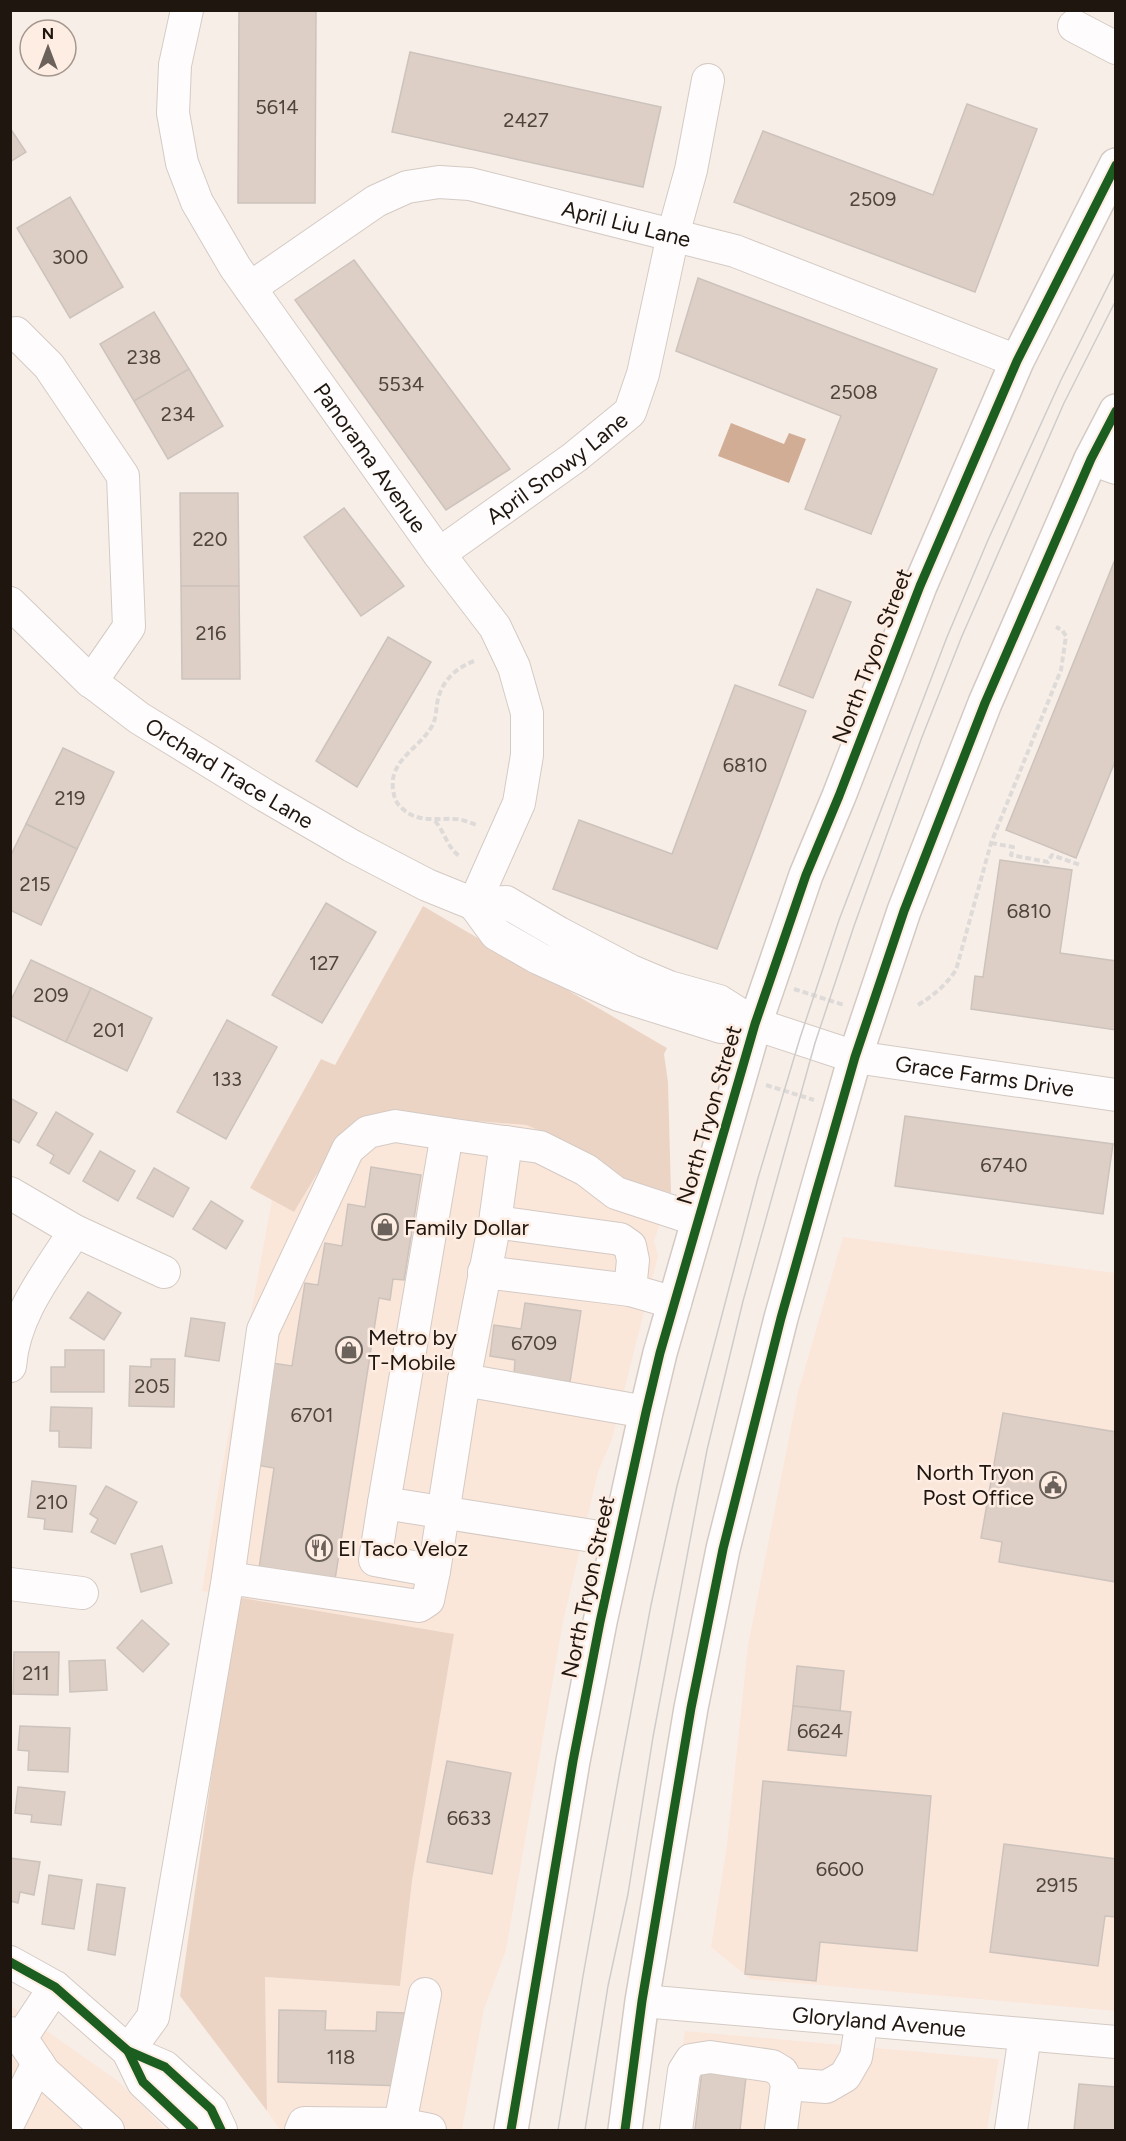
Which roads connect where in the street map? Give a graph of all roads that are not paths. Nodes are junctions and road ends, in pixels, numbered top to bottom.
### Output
1 (187, 10) edge
2 (1074, 26) dead end
3 (1116, 48) edge
4 (708, 80) dead end
5 (1116, 165) edge
6 (673, 235) junction
7 (250, 288) junction
8 (10, 334) edge
9 (1017, 361) junction
10 (1116, 411) edge
11 (1103, 464) edge
12 (439, 554) junction
13 (10, 603) edge
14 (92, 682) junction
15 (474, 904) junction
16 (755, 1024) junction
17 (855, 1056) junction
18 (1116, 1095) edge
19 (447, 1134) junction
20 (506, 1142) junction
21 (10, 1192) edge
22 (698, 1220) junction
23 (495, 1222) junction
24 (75, 1231) junction
25 (164, 1272) dead end
26 (484, 1272) junction
27 (630, 1290) junction
28 (675, 1303) junction
29 (10, 1366) edge
30 (464, 1380) junction
31 (646, 1412) junction
32 (384, 1503) junction
33 (442, 1512) junction
34 (618, 1540) junction
35 (434, 1571) junction
36 (228, 1578) junction
37 (10, 1584) edge
38 (82, 1593) dead end
39 (10, 1962) edge
40 (56, 1987) junction
41 (425, 1994) dead end
42 (642, 2001) junction
43 (715, 2007) junction
44 (862, 2020) junction
45 (1025, 2035) junction
46 (1116, 2042) edge
47 (23, 2045) edge
48 (128, 2051) junction
49 (710, 2057) junction
50 (788, 2084) junction
51 (10, 2120) edge
52 (365, 2127) edge
53 (415, 2127) edge
54 (107, 2130) edge
55 (194, 2130) edge
56 (221, 2130) edge
57 (301, 2130) edge
58 (511, 2130) edge
59 (625, 2130) edge
60 (676, 2130) edge
61 (781, 2130) edge
62 (1011, 2130) edge

1 - 7 street, Panorama Avenue
2 - 3 street
4 - 6 street, April Snowy Lane
5 - 9 main road, North Tryon Street
6 - 7 street, April Liu Lane
6 - 9 street, April Liu Lane
6 - 12 street, April Snowy Lane
7 - 12 street, Panorama Avenue
8 - 14 street
9 - 16 main road, North Tryon Street
10 - 11 main road
11 - 17 main road
12 - 15 street, Panorama Avenue
13 - 14 street, Orchard Trace Lane
14 - 15 street, Orchard Trace Lane
15 - 16 street, Orchard Trace Lane
16 - 17 street, Orchard Trace Lane
16 - 22 main road, North Tryon Street
17 - 18 street, Grace Farms Drive
17 - 42 main road
19 - 20 street
19 - 32 street
19 - 36 street
20 - 22 street
20 - 23 street
21 - 24 street
22 - 28 main road, North Tryon Street
23 - 26 street
23 - 27 street
24 - 25 street
24 - 29 street
26 - 27 street
26 - 30 street
27 - 28 street
28 - 31 main road, North Tryon Street
30 - 31 street
30 - 33 street
31 - 34 main road, North Tryon Street
32 - 33 street
32 - 35 street
33 - 34 street
33 - 35 street
34 - 58 main road, North Tryon Street
35 - 36 street
36 - 48 street
37 - 38 street
39 - 40 street
40 - 47 street
40 - 48 street
41 - 53 street
42 - 43 street, Gloryland Avenue
42 - 59 main road
43 - 44 street, Gloryland Avenue
43 - 49 street
44 - 45 street, Gloryland Avenue
44 - 50 street
45 - 46 street, Gloryland Avenue
45 - 62 street
47 - 51 street
47 - 54 street
48 - 55 street
48 - 56 street
49 - 50 street
49 - 60 street
50 - 61 street
52 - 53 street
52 - 57 street

